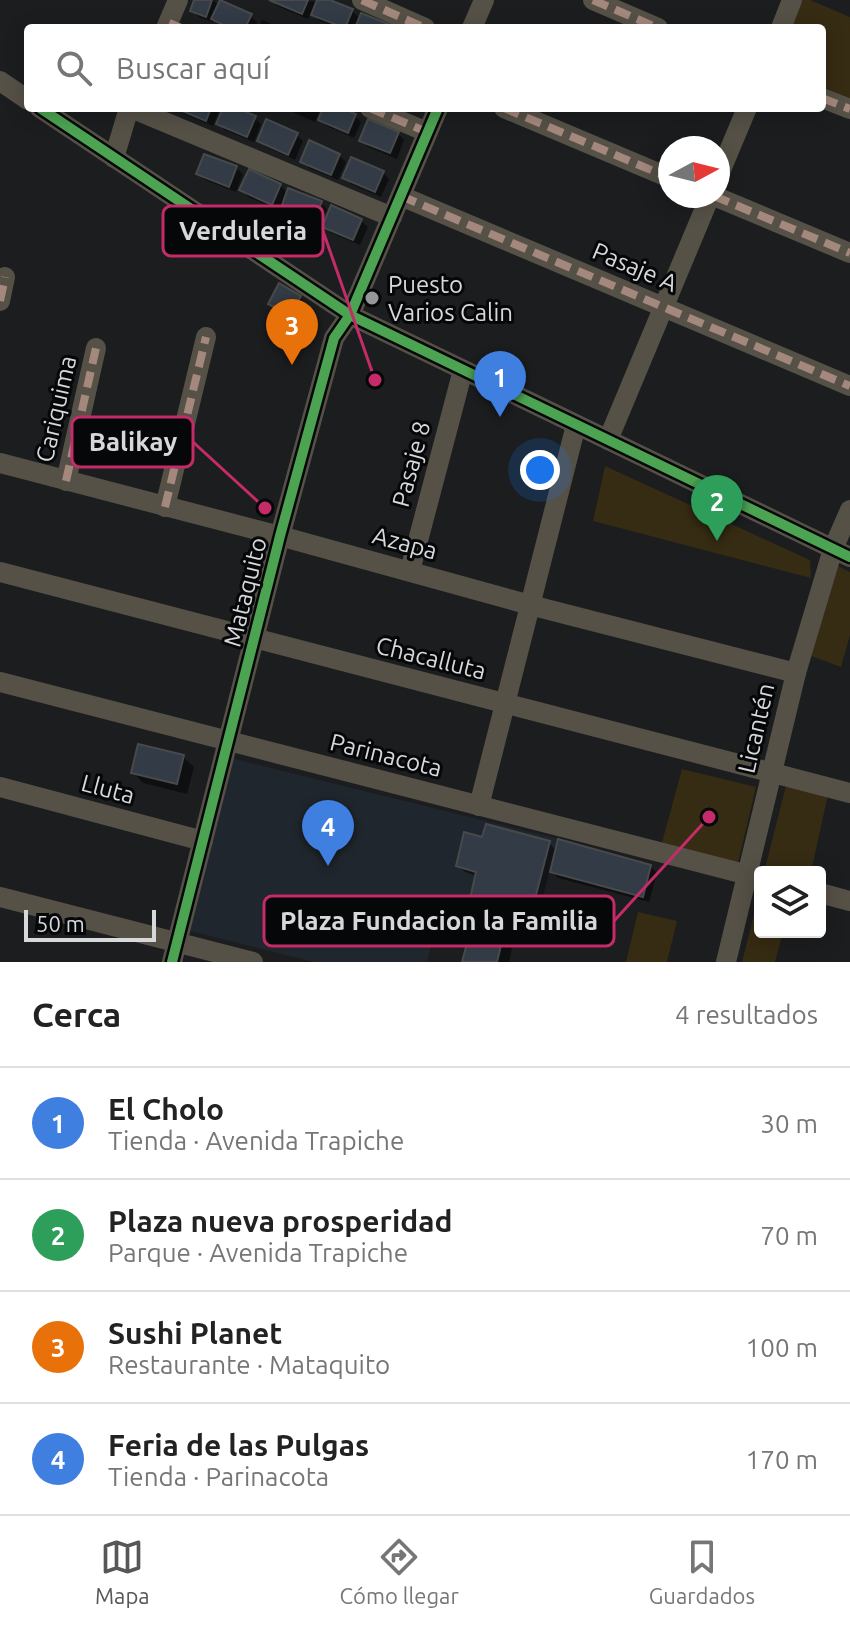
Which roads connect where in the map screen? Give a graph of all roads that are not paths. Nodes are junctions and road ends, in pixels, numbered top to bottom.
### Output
1 (178, 0) edge
2 (362, 0) edge
3 (484, 0) edge
4 (593, 0) edge
5 (792, 0) edge
6 (172, 24) edge
7 (416, 24) edge
8 (474, 24) edge
9 (649, 24) edge
10 (783, 24) edge
11 (0, 81) edge
12 (24, 97) edge
13 (826, 100) edge
14 (850, 109) edge
15 (46, 112) edge
16 (129, 112) edge
17 (140, 112) edge
18 (380, 112) edge
19 (436, 112) edge
20 (513, 112) edge
21 (745, 112) edge
22 (427, 132) junction
23 (730, 148) edge
24 (114, 158) junction
25 (658, 173) edge
26 (401, 196) junction
27 (730, 203) edge
28 (707, 208) edge
29 (392, 217) junction
30 (850, 253) edge
31 (5, 277) dead end
32 (0, 301) edge
33 (664, 307) junction
34 (350, 315) junction
35 (206, 337) dead end
36 (96, 348) dead end
37 (463, 370) junction
38 (850, 386) edge
39 (576, 425) junction
40 (608, 440) junction
41 (0, 463) edge
42 (66, 481) junction
43 (165, 507) junction
44 (850, 510) edge
45 (280, 536) junction
46 (842, 553) edge
47 (410, 571) junction
48 (0, 572) edge
49 (530, 605) junction
50 (254, 640) junction
51 (796, 673) junction
52 (0, 682) edge
53 (505, 704) junction
54 (228, 742) junction
55 (772, 775) junction
56 (0, 787) edge
57 (850, 793) edge
58 (479, 806) junction
59 (203, 841) junction
60 (756, 866) edge
61 (754, 876) edge
62 (826, 895) edge
63 (0, 897) edge
64 (850, 901) edge
65 (174, 953) edge
66 (253, 962) edge
67 (726, 962) edge

1 - 6 street
2 - 7 street
3 - 8 street
4 - 9 street
5 - 10 street
11 - 12 street
13 - 14 street
15 - 24 street
16 - 24 street
17 - 29 street
18 - 22 street
19 - 22 street, Mataquito
20 - 25 street
21 - 23 street
22 - 26 street, Mataquito
24 - 34 street
26 - 29 street, Mataquito
26 - 33 street, Pasaje A
27 - 30 street
28 - 33 street
29 - 34 street, Mataquito
31 - 32 street
33 - 38 street, Pasaje A
33 - 40 street
34 - 37 street
34 - 45 street, Mataquito
35 - 43 street
36 - 42 street, Cariquima
37 - 39 street
37 - 47 street, Pasaje 8
39 - 40 street
39 - 49 street
40 - 46 street
41 - 42 street, Azapa
42 - 43 street, Azapa
43 - 45 street, Azapa
44 - 46 street, Licantén
45 - 47 street, Azapa
45 - 50 street, Mataquito
46 - 51 street, Licantén
47 - 49 street, Azapa
48 - 50 street, Chacalluta
49 - 51 street, Azapa
49 - 53 street
50 - 53 street, Chacalluta
50 - 54 street, Mataquito
51 - 55 street, Licantén
52 - 54 street, Parinacota
53 - 55 street, Chacalluta
53 - 58 street
54 - 58 street, Parinacota
54 - 59 street, Mataquito
55 - 57 street, Chacalluta
55 - 60 street, Licantén
56 - 59 street, Lluta
58 - 61 street, Parinacota
59 - 65 street, Mataquito
61 - 67 street, Licantén
62 - 64 street
63 - 65 street
65 - 66 street

